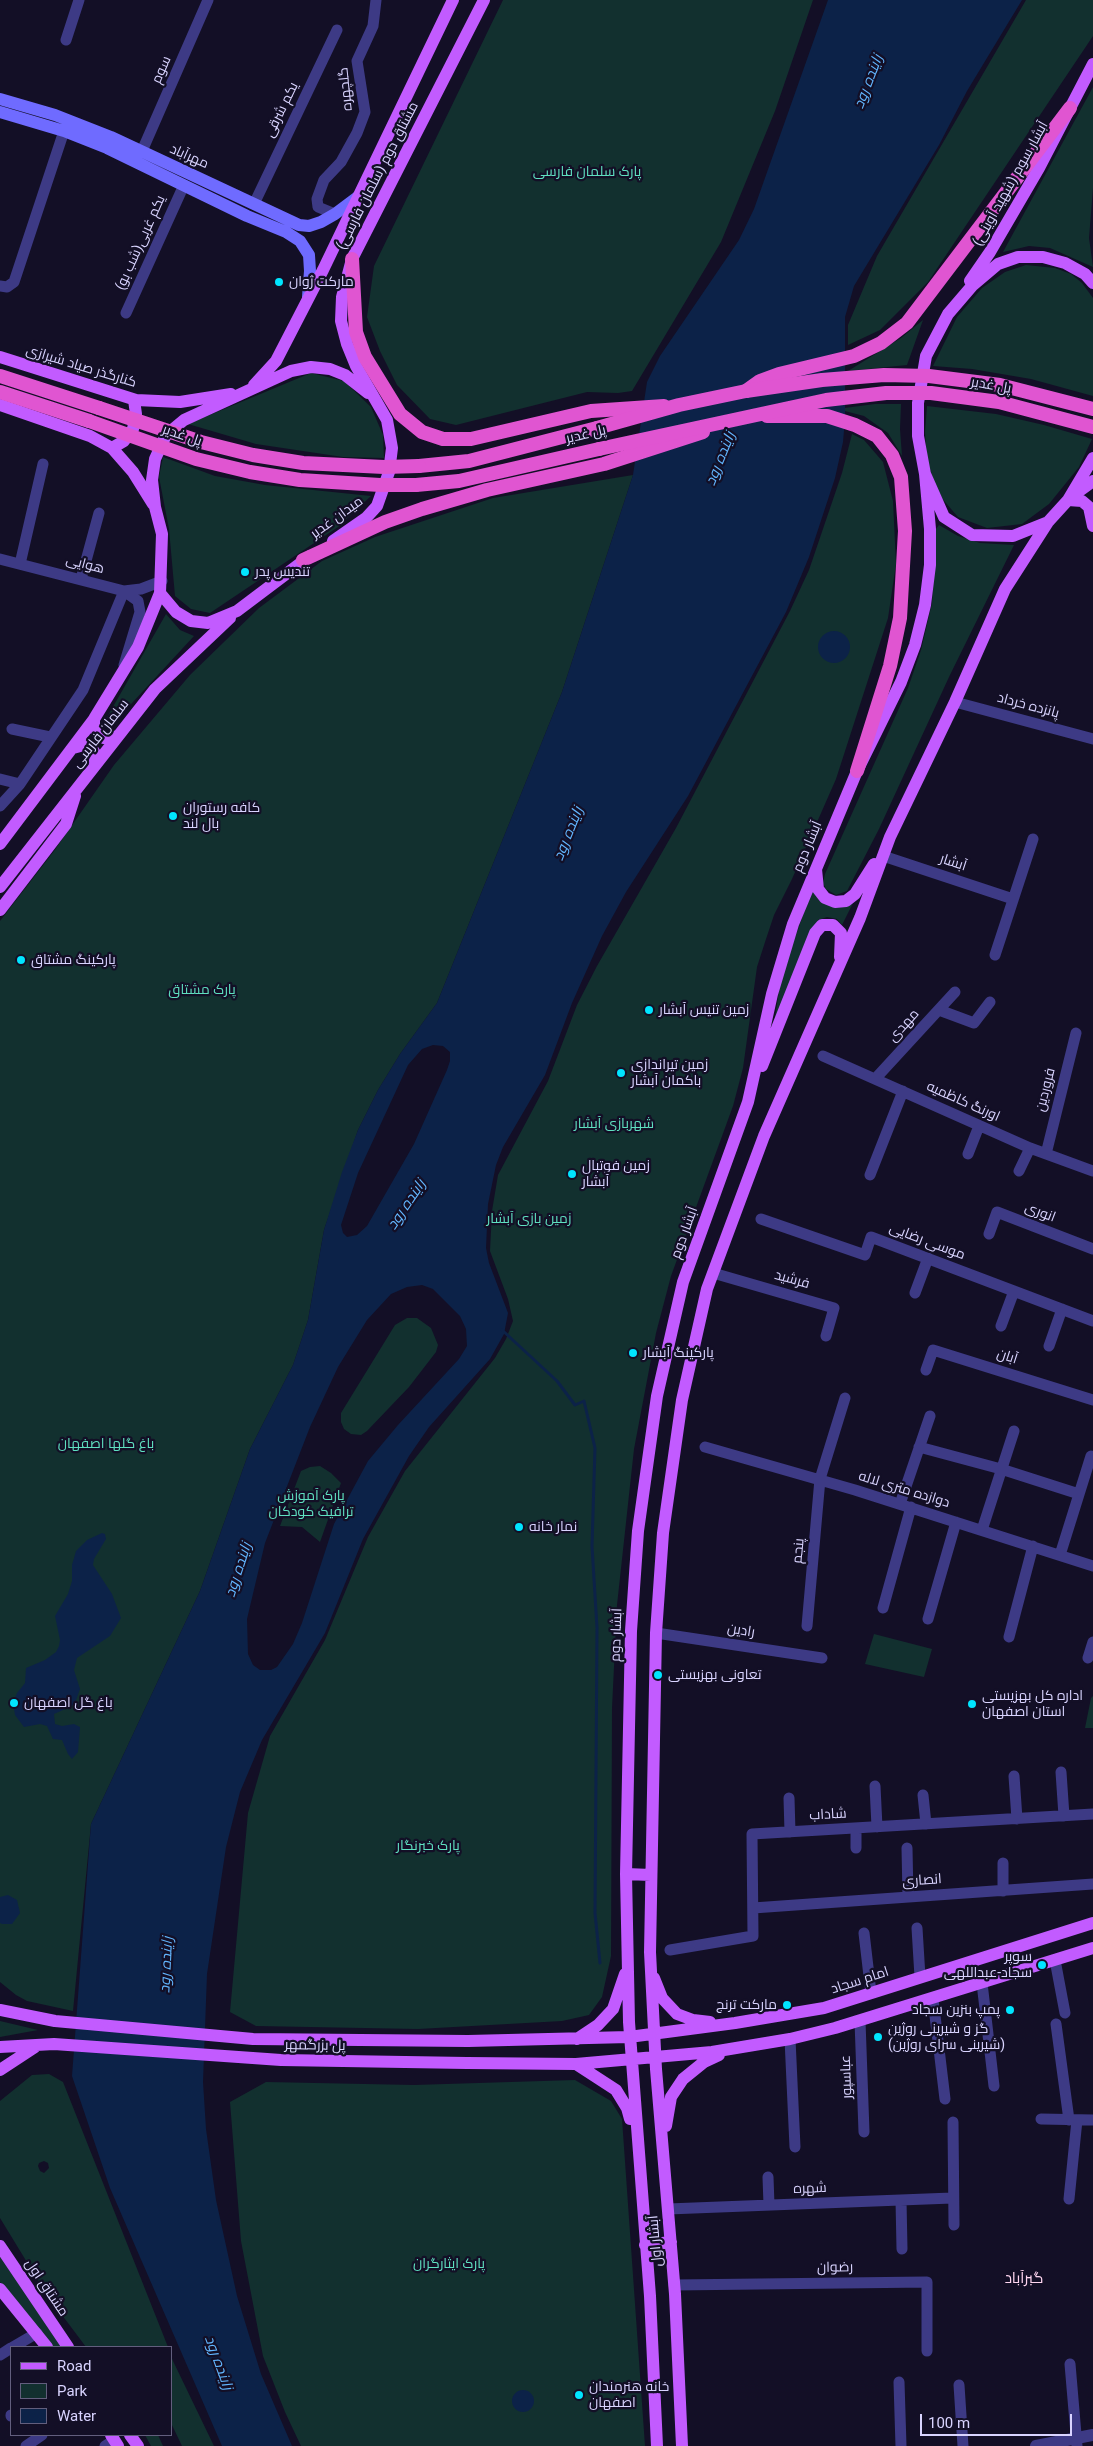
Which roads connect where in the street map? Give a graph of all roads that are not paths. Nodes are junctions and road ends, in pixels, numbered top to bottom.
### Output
1 (80, 0) edge
2 (208, 0) edge
3 (376, 0) edge
4 (454, 0) edge
5 (484, 0) edge
6 (337, 30) dead end
7 (66, 40) dead end
8 (1093, 64) edge
9 (0, 100) edge
10 (1070, 108) junction
11 (0, 112) edge
12 (64, 131) junction
13 (142, 151) junction
14 (184, 185) junction
15 (358, 196) junction
16 (254, 204) junction
17 (335, 214) junction
18 (295, 230) junction
19 (352, 259) junction
20 (1093, 283) edge
21 (0, 286) edge
22 (308, 297) junction
23 (126, 313) dead end
24 (948, 314) junction
25 (0, 357) edge
26 (0, 376) edge
27 (248, 391) junction
28 (746, 391) junction
29 (0, 392) edge
30 (134, 400) junction
31 (376, 400) junction
32 (0, 405) edge
33 (679, 405) junction
34 (1093, 409) edge
35 (752, 416) junction
36 (1093, 427) edge
37 (112, 448) junction
38 (1093, 458) edge
39 (43, 464) dead end
40 (925, 474) junction
41 (1093, 481) edge
42 (1068, 500) junction
43 (155, 507) junction
44 (99, 513) dead end
45 (1048, 522) junction
46 (1093, 526) edge
47 (0, 558) edge
48 (303, 560) junction
49 (20, 564) junction
50 (81, 579) junction
51 (161, 587) junction
52 (124, 591) junction
53 (237, 611) junction
54 (122, 673) junction
55 (955, 702) junction
56 (94, 719) junction
57 (12, 729) dead end
58 (119, 735) junction
59 (50, 737) junction
60 (1093, 739) edge
61 (72, 748) junction
62 (94, 767) junction
63 (857, 771) junction
64 (0, 779) edge
65 (20, 784) junction
66 (77, 789) junction
67 (0, 806) edge
68 (890, 837) junction
69 (1033, 839) dead end
70 (0, 844) edge
71 (883, 856) junction
72 (816, 866) junction
73 (0, 886) edge
74 (1013, 899) junction
75 (0, 910) edge
76 (995, 955) dead end
77 (839, 964) junction
78 (955, 992) dead end
79 (990, 1002) dead end
80 (939, 1010) junction
81 (1076, 1033) dead end
82 (823, 1056) dead end
83 (875, 1079) junction
84 (903, 1091) junction
85 (748, 1102) junction
86 (979, 1126) junction
87 (1030, 1148) junction
88 (968, 1154) dead end
89 (1046, 1154) junction
90 (1020, 1171) dead end
91 (1093, 1172) edge
92 (870, 1175) dead end
93 (784, 1213) dead end
94 (761, 1219) dead end
95 (780, 1225) junction
96 (989, 1234) dead end
97 (1093, 1249) edge
98 (928, 1258) junction
99 (713, 1273) junction
100 (1014, 1291) junction
101 (915, 1292) dead end
102 (1062, 1309) junction
103 (1093, 1321) edge
104 (1001, 1326) dead end
105 (826, 1336) dead end
106 (1048, 1346) dead end
107 (926, 1370) dead end
108 (845, 1398) dead end
109 (1093, 1400) edge
110 (930, 1416) dead end
111 (1014, 1431) dead end
112 (705, 1447) dead end
113 (919, 1447) junction
114 (1091, 1456) dead end
115 (1001, 1469) junction
116 (820, 1480) junction
117 (1079, 1494) junction
118 (905, 1506) junction
119 (956, 1522) junction
120 (982, 1530) junction
121 (1033, 1546) junction
122 (1060, 1555) junction
123 (1093, 1566) edge
124 (883, 1608) dead end
125 (928, 1619) dead end
126 (807, 1626) dead end
127 (656, 1633) junction
128 (1009, 1637) dead end
129 (1093, 1642) edge
130 (822, 1658) dead end
131 (1088, 1658) dead end
132 (1061, 1772) dead end
133 (1014, 1776) dead end
134 (875, 1786) dead end
135 (923, 1795) dead end
136 (789, 1798) dead end
137 (1093, 1814) edge
138 (1064, 1816) junction
139 (1017, 1819) junction
140 (926, 1824) junction
141 (877, 1827) junction
142 (856, 1828) junction
143 (790, 1832) junction
144 (856, 1848) dead end
145 (907, 1848) dead end
146 (1003, 1863) dead end
147 (626, 1874) junction
148 (651, 1875) junction
149 (1093, 1884) edge
150 (1004, 1891) junction
151 (908, 1897) junction
152 (753, 1908) junction
153 (1093, 1923) edge
154 (917, 1928) dead end
155 (864, 1933) dead end
156 (1093, 1948) edge
157 (670, 1950) dead end
158 (1055, 1960) junction
159 (628, 1964) junction
160 (650, 1969) junction
161 (920, 1977) junction
162 (982, 1983) junction
163 (871, 1993) junction
164 (933, 1999) junction
165 (0, 2010) edge
166 (1064, 2014) dead end
167 (860, 2021) junction
168 (726, 2024) junction
169 (1056, 2024) dead end
170 (654, 2034) junction
171 (629, 2037) junction
172 (790, 2039) junction
173 (577, 2040) junction
174 (48, 2044) junction
175 (0, 2047) edge
176 (733, 2048) junction
177 (656, 2057) junction
178 (631, 2059) junction
179 (576, 2064) junction
180 (0, 2070) edge
181 (994, 2086) dead end
182 (945, 2099) dead end
183 (1041, 2119) dead end
184 (1073, 2120) junction
185 (1093, 2120) edge
186 (954, 2122) dead end
187 (864, 2132) dead end
188 (637, 2142) junction
189 (663, 2146) junction
190 (795, 2147) dead end
191 (768, 2177) dead end
192 (952, 2198) junction
193 (1069, 2199) dead end
194 (901, 2200) junction
195 (769, 2206) junction
196 (668, 2209) junction
197 (954, 2225) dead end
198 (671, 2242) junction
199 (645, 2244) junction
200 (0, 2246) edge
201 (902, 2249) dead end
202 (674, 2285) junction
203 (0, 2289) edge
204 (37, 2333) junction
205 (15, 2346) edge
206 (46, 2346) edge
207 (67, 2346) edge
208 (927, 2351) dead end
209 (1070, 2364) dead end
210 (899, 2382) dead end
211 (960, 2385) dead end
212 (1093, 2435) edge
213 (41, 2436) edge
214 (1076, 2443) edge
215 (26, 2446) edge
216 (657, 2446) edge
217 (682, 2446) edge
218 (901, 2446) edge
219 (962, 2446) edge
220 (1036, 2446) edge

1 - 7 street
2 - 13 street, سوم
3 - 17 street, گلچهره
4 - 15 main road, مشتاق دوم (سلمان فارسی)
5 - 19 main road, مشتاق دوم (سلمان فارسی)
6 - 16 street, یکم شرقی
8 - 10 main road, آبشار سوم (شهید آوینی)
9 - 13 main road, مهرآباد
10 - 24 main road, آبشار سوم (شهید آوینی)
10 - 28 highway
11 - 12 main road, مهرآباد
12 - 14 main road, مهرآباد
12 - 21 street
13 - 16 main road, مهرآباد
14 - 18 main road, مهرآباد
14 - 23 street, یکم غربی(شب بو)
15 - 17 main road
15 - 22 main road, مشتاق دوم (سلمان فارسی)
16 - 18 main road, مهرآباد
17 - 18 main road
18 - 22 main road, مهرآباد
19 - 31 main road, مشتاق دوم (سلمان فارسی)
19 - 33 highway, bridge
20 - 24 main road
22 - 27 main road, مشتاق دوم (سلمان فارسی)
24 - 40 main road
25 - 30 main road, کنارگذر صیاد شیرازی
26 - 33 highway, پل غدیر, bridge
27 - 30 main road, کنارگذر صیاد شیرازی
27 - 31 main road, میدان غدیر
27 - 43 main road, میدان غدیر
28 - 33 highway, پل غدیر, bridge
28 - 34 highway, پل غدیر, bridge
29 - 35 highway, پل غدیر, bridge
30 - 37 main road
31 - 48 main road, میدان غدیر
32 - 37 main road
35 - 36 highway, پل غدیر, bridge
35 - 48 highway, bridge
35 - 63 highway, bridge
37 - 43 main road
38 - 42 main road
39 - 49 street
40 - 45 main road
40 - 63 main road, آبشار دوم
41 - 42 main road
42 - 45 main road
42 - 46 main road
43 - 51 main road, میدان غدیر
44 - 50 street
45 - 55 main road
47 - 49 street, هوایی
48 - 53 main road, میدان غدیر
49 - 50 street, هوایی
50 - 52 street, هوایی
51 - 52 street, هوایی
51 - 53 main road, میدان غدیر
51 - 54 main road, سلمان فارسی
52 - 54 street
52 - 59 street
53 - 58 main road, سلمان فارسی
54 - 56 main road, سلمان فارسی
55 - 60 street, پانزده خرداد
55 - 68 main road
56 - 58 main road
56 - 61 main road, سلمان فارسی
57 - 59 street
58 - 62 main road, سلمان فارسی
59 - 65 street
61 - 62 main road
61 - 70 main road, سلمان فارسی
62 - 66 main road, سلمان فارسی
63 - 72 main road, آبشار دوم
64 - 65 street
65 - 67 street
66 - 73 main road, سلمان فارسی
66 - 75 main road
68 - 71 main road
68 - 72 main road
69 - 74 street
71 - 74 street, آبشار
71 - 77 main road
72 - 85 main road, آبشار دوم
74 - 76 street
77 - 85 main road
77 - 99 main road
78 - 80 street, مهدی
79 - 80 street
80 - 83 street, مهدی
81 - 89 street, فروردین
82 - 83 street, اورنگ کاظمیه
83 - 84 street, اورنگ کاظمیه
84 - 86 street, اورنگ کاظمیه
84 - 92 street
85 - 147 main road, آبشار دوم
86 - 87 street, اورنگ کاظمیه
86 - 88 street
87 - 89 street, اورنگ کاظمیه
87 - 90 street
89 - 91 street, اورنگ کاظمیه
93 - 95 street
94 - 95 street, موسی رضایی
95 - 98 street, موسی رضایی
96 - 97 street, انوری
98 - 100 street, موسی رضایی
98 - 101 street
99 - 105 street, فرشید
99 - 127 main road
100 - 102 street, موسی رضایی
100 - 104 street
102 - 103 street, موسی رضایی
102 - 106 street
107 - 109 street, آبان
108 - 116 street, پنجم
110 - 113 street
111 - 115 street
112 - 116 street, دوازده متری لاله
113 - 115 street
113 - 118 street
114 - 117 street
115 - 117 street
115 - 120 street
116 - 118 street, دوازده متری لاله
116 - 126 street, پنجم
117 - 122 street
118 - 119 street, دوازده متری لاله
118 - 124 street
119 - 120 street, دوازده متری لاله
119 - 125 street
120 - 121 street, دوازده متری لاله
121 - 122 street, دوازده متری لاله
121 - 128 street
122 - 123 street, دوازده متری لاله
127 - 130 street, رادین
127 - 148 main road
129 - 131 street
132 - 138 street
133 - 139 street
134 - 141 street
135 - 140 street
136 - 143 street
137 - 138 street, شاداب
138 - 139 street, شاداب
139 - 140 street, شاداب
140 - 141 street, شاداب
141 - 142 street, شاداب
142 - 143 street, شاداب
142 - 144 street
143 - 152 street, شاداب
145 - 151 street
146 - 150 street
147 - 148 main road
147 - 159 main road, آبشار دوم
148 - 160 main road
149 - 150 street, انصاری
150 - 151 street, انصاری
151 - 152 street, انصاری
152 - 157 street, شاداب
153 - 161 main road, امام سجاد
154 - 161 street
155 - 163 street
156 - 158 main road
158 - 162 main road
158 - 166 street
159 - 171 main road, آبشار دوم
159 - 173 main road
160 - 168 main road
160 - 170 main road
161 - 163 main road, امام سجاد
162 - 164 main road
162 - 181 street
163 - 168 main road, امام سجاد
164 - 167 main road
164 - 182 street
165 - 173 main road, پل بزرگمهر
167 - 172 main road
167 - 187 street, عباسپور
168 - 170 main road, امام سجاد
169 - 184 street
170 - 171 main road, امام سجاد
170 - 177 main road, آبشار اول
171 - 173 main road, پل بزرگمهر
171 - 178 main road, آبشار اول
172 - 176 main road
172 - 190 street
174 - 175 main road, پل بزرگمهر
174 - 179 main road, پل بزرگمهر
174 - 180 main road
176 - 177 main road
176 - 189 main road
177 - 178 main road
177 - 189 main road, آبشار اول
178 - 179 main road, پل بزرگمهر
178 - 188 main road, آبشار اول
179 - 188 main road
183 - 184 street
184 - 185 street
184 - 193 street
186 - 192 street
188 - 199 main road, آبشار اول
189 - 196 main road, آبشار اول
191 - 195 street
192 - 194 street, شهره
192 - 197 street
194 - 195 street, شهره
194 - 201 street
195 - 196 street, شهره
196 - 198 main road, آبشار اول
198 - 199 main road
198 - 202 main road, آبشار اول
199 - 216 main road, آبشار اول
200 - 207 main road, مشتاق اول
202 - 208 street, رضوان
202 - 217 main road, آبشار اول
203 - 204 main road
204 - 205 street
204 - 206 main road
209 - 214 street
210 - 218 street
211 - 219 street
212 - 214 street
213 - 215 street
214 - 220 street

